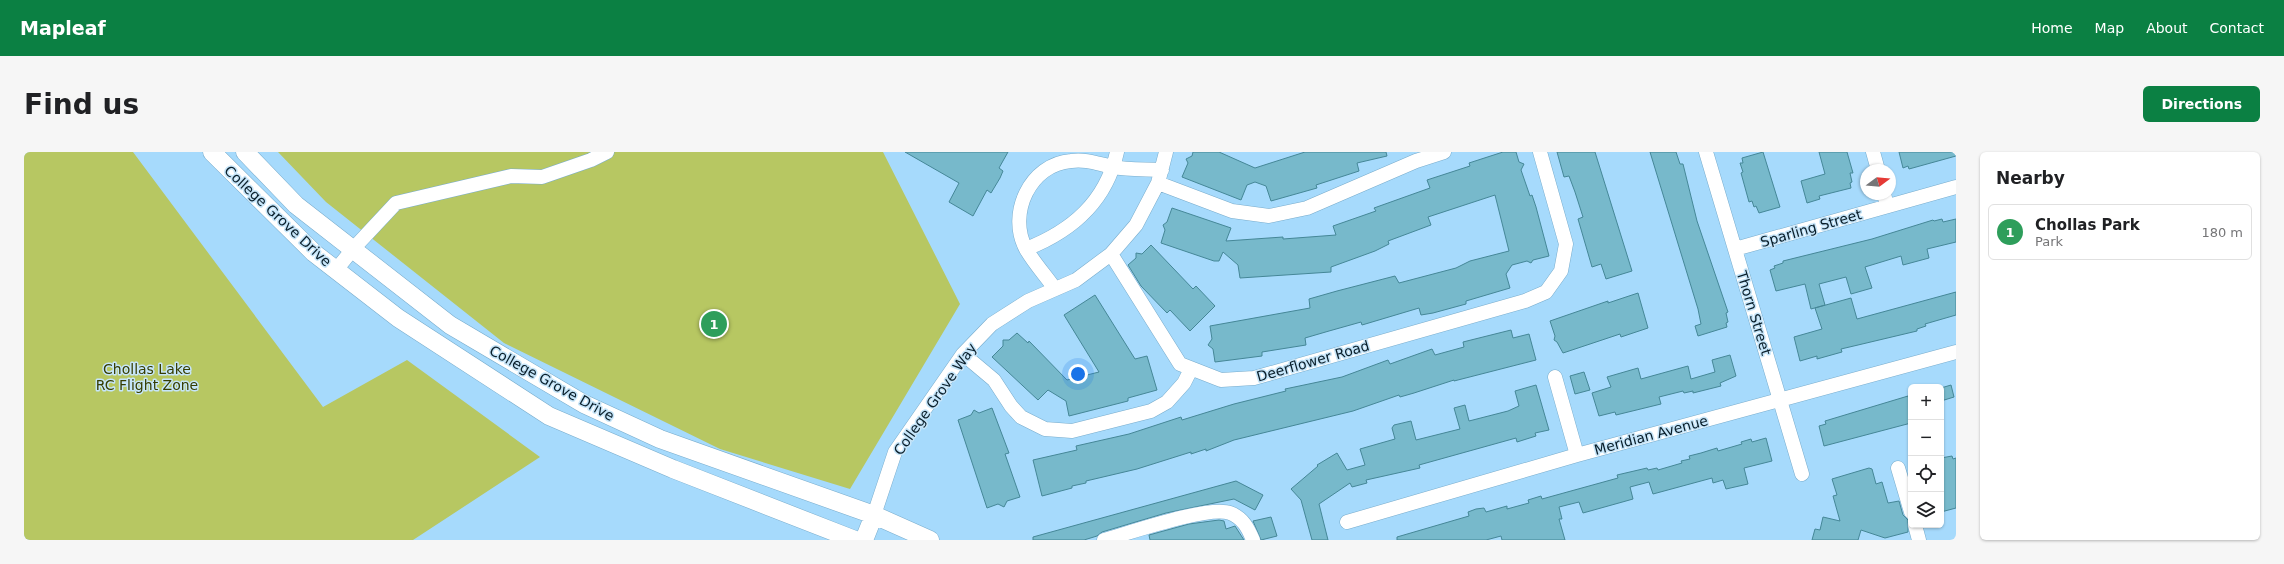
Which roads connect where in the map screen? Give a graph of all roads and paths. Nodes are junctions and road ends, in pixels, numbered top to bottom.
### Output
1 (212, 152) edge
2 (245, 152) edge
3 (607, 152) edge
4 (1117, 152) edge
5 (1166, 152) edge
6 (1444, 152) edge
7 (1540, 152) edge
8 (1706, 152) edge
9 (1873, 152) edge
10 (1876, 164) edge
11 (1114, 167) junction
12 (1160, 177) junction
13 (1956, 187) edge
14 (1896, 198) edge
15 (1886, 200) edge
16 (353, 249) junction
17 (1026, 249) junction
18 (1735, 249) junction
19 (1111, 254) junction
20 (336, 270) junction
21 (1055, 289) junction
22 (1956, 352) edge
23 (963, 354) junction
24 (1191, 369) junction
25 (1555, 377) dead end
26 (1780, 400) junction
27 (1577, 455) junction
28 (1898, 468) dead end
29 (1802, 474) dead end
30 (1908, 502) edge
31 (874, 515) junction
32 (1347, 522) dead end
33 (1916, 528) edge
34 (1120, 538) edge
35 (855, 540) edge
36 (864, 540) edge
37 (930, 540) edge
38 (1104, 540) edge
39 (1253, 540) edge
40 (1919, 540) edge

1 - 20 main road, College Grove Drive
2 - 16 main road, College Grove Drive
3 - 16 street
4 - 11 street
5 - 12 street, College Grove Way
6 - 12 street
7 - 24 street, Deerflower Road
8 - 18 street, Thorn Street
9 - 10 street
11 - 12 street
11 - 17 street
11 - 17 street
12 - 19 street, College Grove Way
13 - 14 street, Sparling Street
15 - 18 street, Sparling Street
16 - 20 street
16 - 31 main road, College Grove Drive
17 - 21 street
18 - 26 street, Thorn Street
19 - 21 street, College Grove Way
19 - 24 street, Deerflower Road
20 - 35 main road, College Grove Drive
21 - 23 street, College Grove Way
22 - 26 street, Meridian Avenue
23 - 24 street
23 - 31 street, College Grove Way
25 - 27 street
26 - 27 street, Meridian Avenue
26 - 29 street, Thorn Street
27 - 32 street, Meridian Avenue
28 - 30 street
31 - 36 main road, College Grove Way
31 - 37 main road, College Grove Drive
33 - 40 street
34 - 38 street
34 - 39 street

